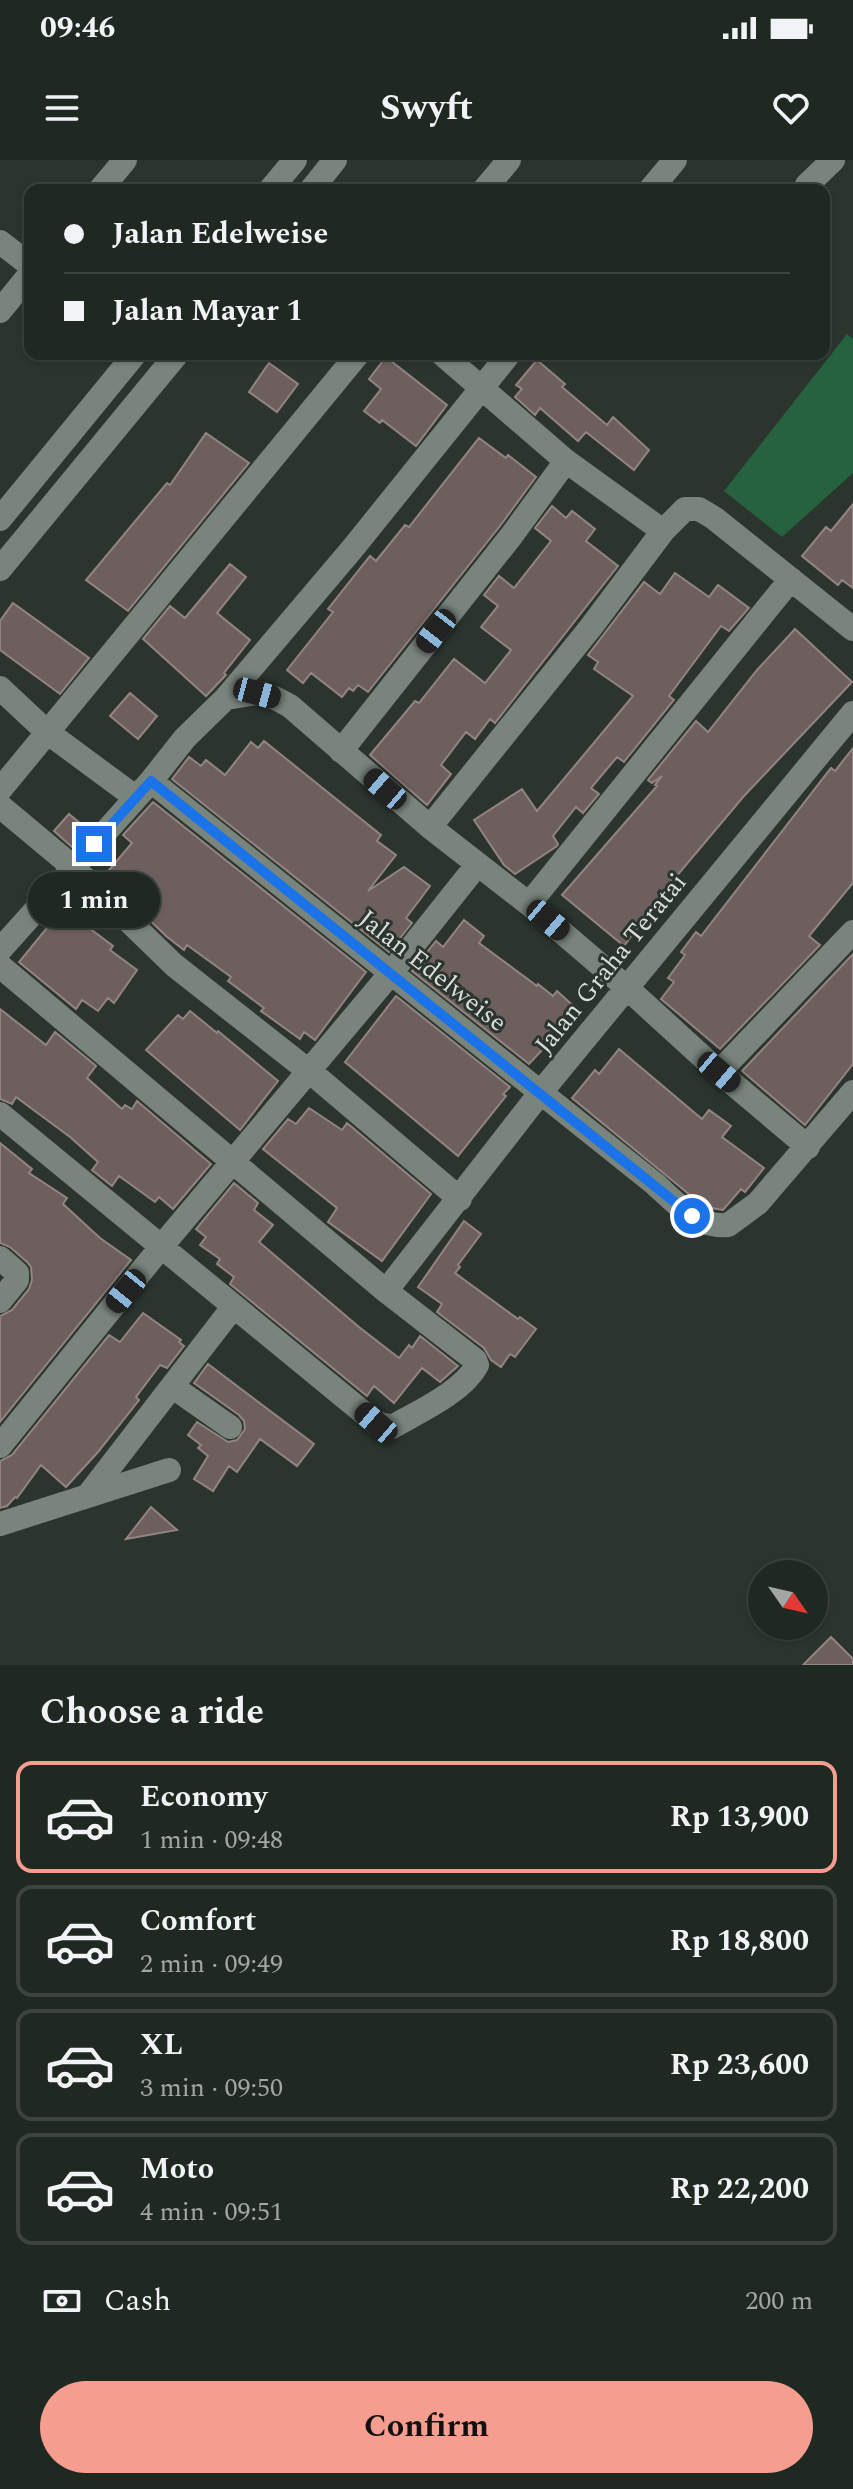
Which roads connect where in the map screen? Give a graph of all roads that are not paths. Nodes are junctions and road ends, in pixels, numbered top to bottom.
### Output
1 (295, 160) edge
2 (335, 160) edge
3 (509, 160) edge
4 (675, 160) edge
5 (833, 160) edge
6 (114, 164) edge
7 (103, 184) edge
8 (275, 184) edge
9 (316, 184) edge
10 (489, 184) edge
11 (655, 184) edge
12 (808, 184) edge
13 (0, 242) edge
14 (24, 260) edge
15 (24, 281) edge
16 (0, 311) edge
17 (130, 360) edge
18 (172, 360) edge
19 (353, 360) edge
20 (449, 360) edge
21 (504, 360) edge
22 (481, 386) junction
23 (566, 461) junction
24 (0, 519) edge
25 (663, 531) junction
26 (3, 559) edge
27 (791, 579) junction
28 (853, 629) edge
29 (0, 688) edge
30 (226, 698) junction
31 (853, 713) edge
32 (47, 732) junction
33 (341, 751) junction
34 (143, 789) junction
35 (0, 790) edge
36 (0, 806) edge
37 (430, 827) junction
38 (477, 865) junction
39 (73, 867) junction
40 (529, 904) junction
41 (853, 932) edge
42 (0, 950) edge
43 (0, 966) edge
44 (391, 973) junction
45 (626, 987) junction
46 (306, 1071) junction
47 (719, 1072) junction
48 (541, 1092) junction
49 (853, 1092) edge
50 (0, 1114) edge
51 (808, 1147) junction
52 (233, 1160) junction
53 (460, 1199) junction
54 (161, 1247) junction
55 (0, 1258) edge
56 (386, 1291) junction
57 (0, 1301) edge
58 (234, 1306) junction
59 (173, 1387) junction
60 (230, 1427) dead end
61 (0, 1446) edge
62 (169, 1470) dead end
63 (89, 1494) junction
64 (0, 1524) edge

1 - 8 street
2 - 9 street
3 - 10 street
4 - 11 street
5 - 12 street
6 - 7 street
13 - 14 street
15 - 16 street
17 - 24 street
18 - 26 street
19 - 32 street
20 - 22 street
21 - 22 street
22 - 23 street
22 - 30 street
23 - 25 street
23 - 33 street
25 - 27 street
25 - 37 street
27 - 28 street
27 - 40 street
29 - 32 street, Jalan Edelweise
30 - 33 street
30 - 34 street
31 - 45 street, Jalan Graha Teratai
32 - 34 street, Jalan Edelweise
32 - 35 street
33 - 37 street
34 - 39 street
34 - 44 street, Jalan Edelweise
36 - 39 street
37 - 38 street
38 - 40 street
38 - 44 street
39 - 42 street
39 - 46 street
40 - 45 street
41 - 47 street
43 - 52 street
44 - 46 street
44 - 48 street, Jalan Edelweise
45 - 47 street
45 - 48 street, Jalan Graha Teratai
46 - 52 street
46 - 53 street
47 - 51 street
48 - 51 street, Jalan Edelweise
48 - 53 street, Jalan Graha Teratai
49 - 51 street
50 - 54 street
52 - 54 street
52 - 56 street
53 - 56 street, Jalan Graha Teratai
54 - 58 street
54 - 61 street
55 - 57 street
56 - 58 street
58 - 59 street
59 - 60 street
59 - 63 street
62 - 63 street
63 - 64 street

